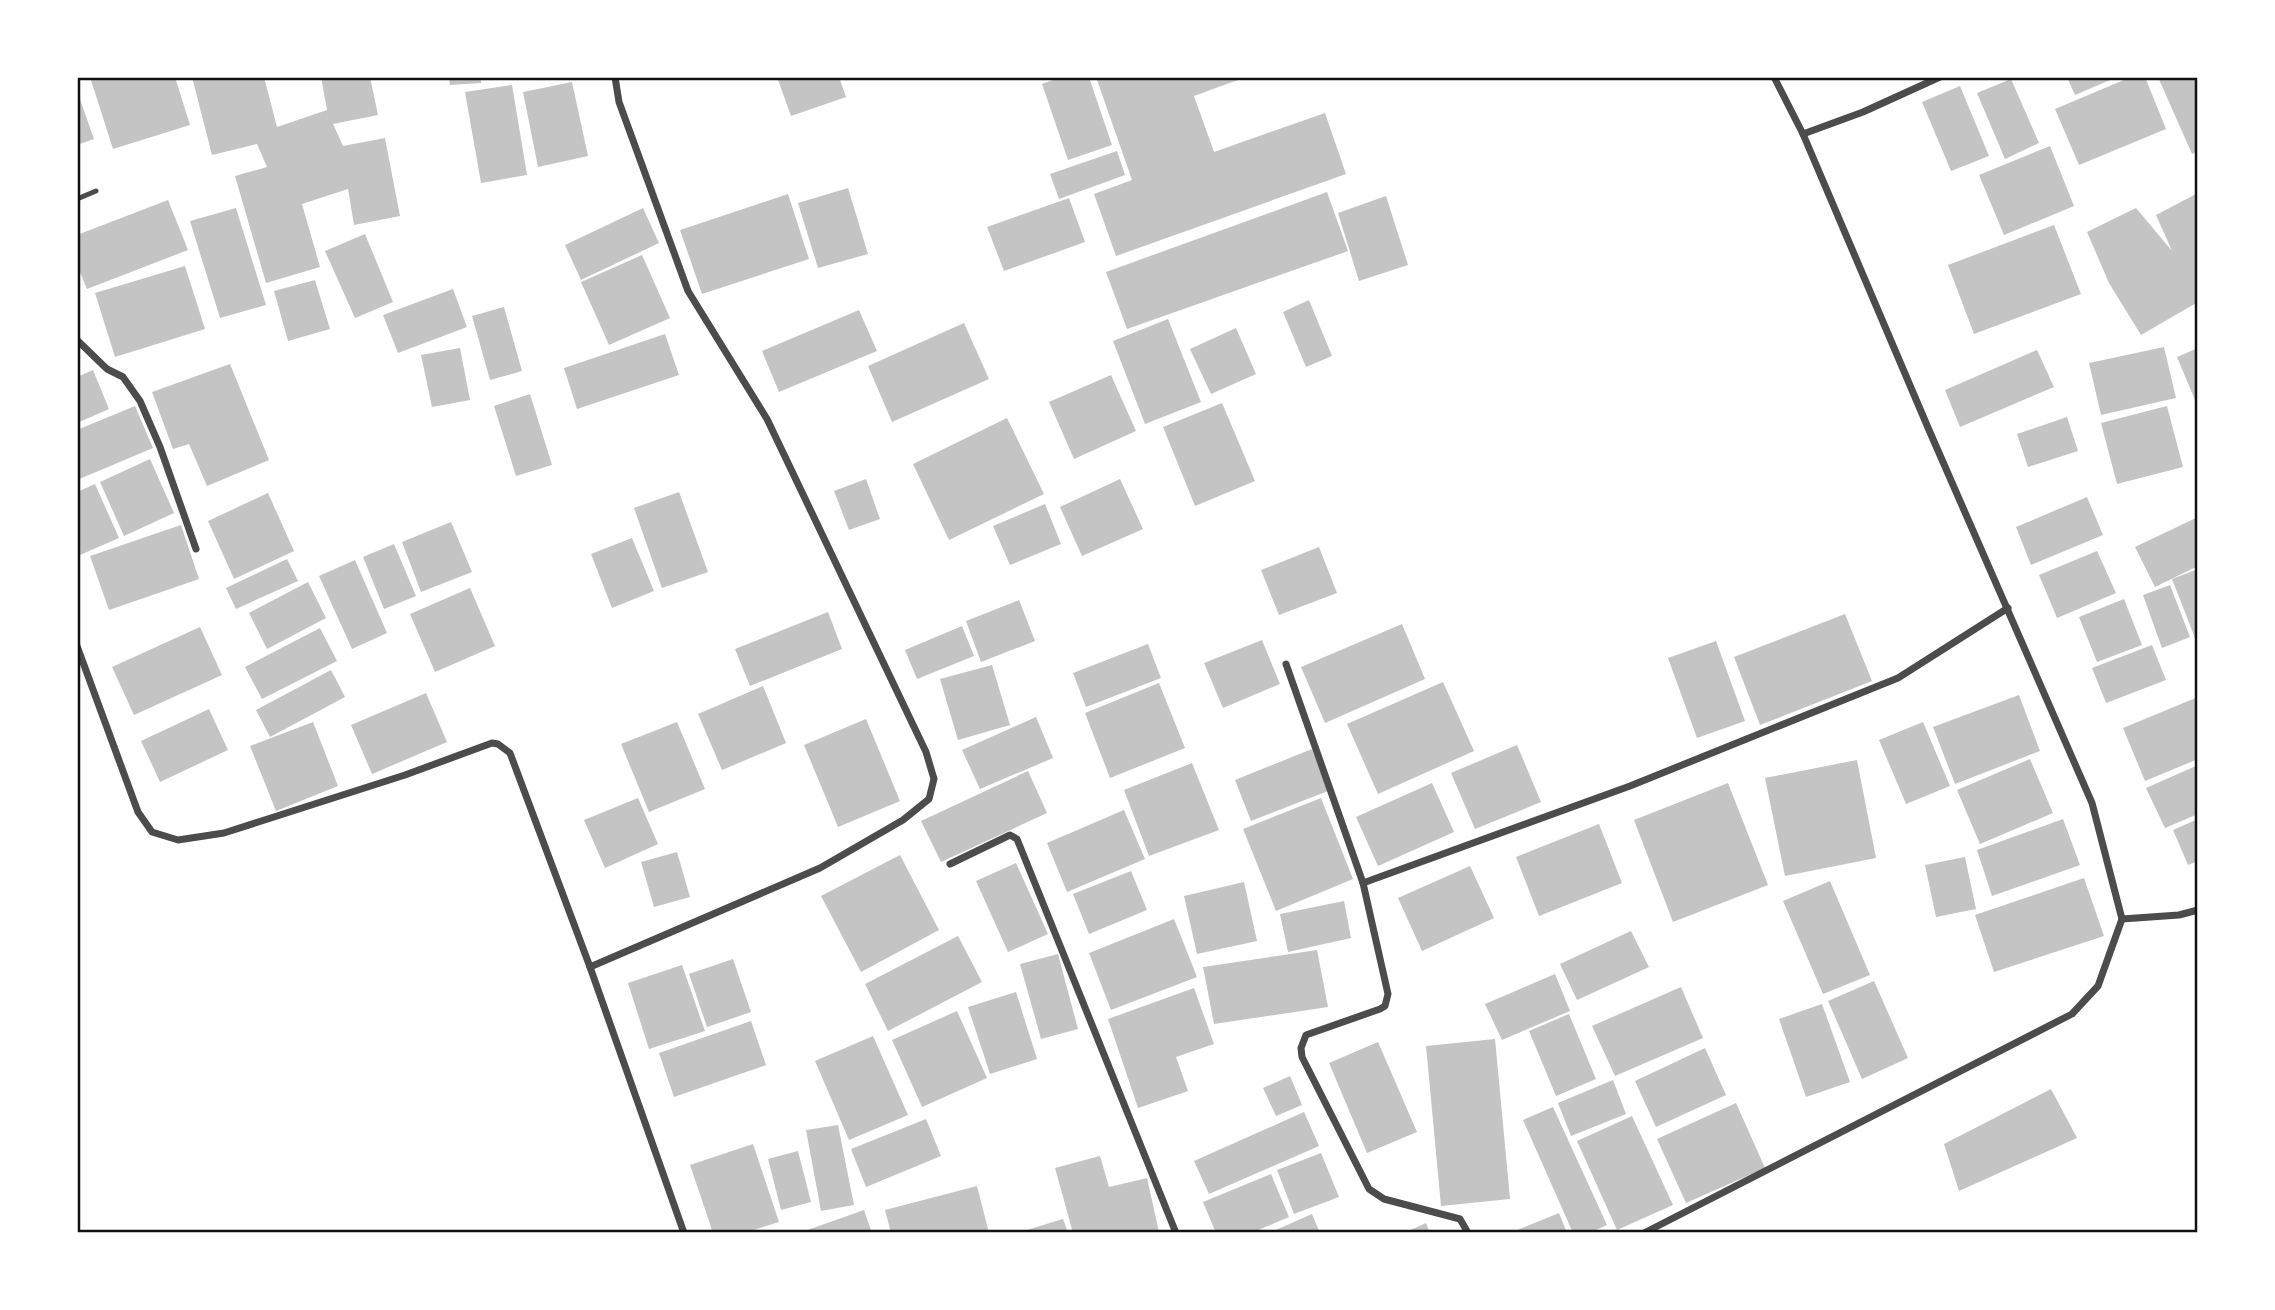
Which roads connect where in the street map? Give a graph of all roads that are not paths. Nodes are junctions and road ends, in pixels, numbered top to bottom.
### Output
1 (615, 77) edge
2 (1774, 77) edge
3 (1940, 77) edge
4 (1803, 134) junction
5 (96, 191) dead end
6 (77, 199) edge
7 (77, 340) edge
8 (196, 549) dead end
9 (2008, 608) junction
10 (77, 646) edge
11 (1286, 664) dead end
12 (950, 864) dead end
13 (1363, 883) junction
14 (2198, 910) edge
15 (2122, 919) junction
16 (590, 967) junction
17 (684, 1233) edge
18 (1176, 1233) edge
19 (1468, 1233) edge
20 (1644, 1233) edge

1 - 16 street
2 - 4 street
3 - 4 street
4 - 9 street
5 - 6 lane
7 - 8 street
9 - 13 street
9 - 15 street
10 - 16 street
11 - 13 street
12 - 18 street
13 - 19 street
14 - 15 street
15 - 20 street
16 - 17 street

